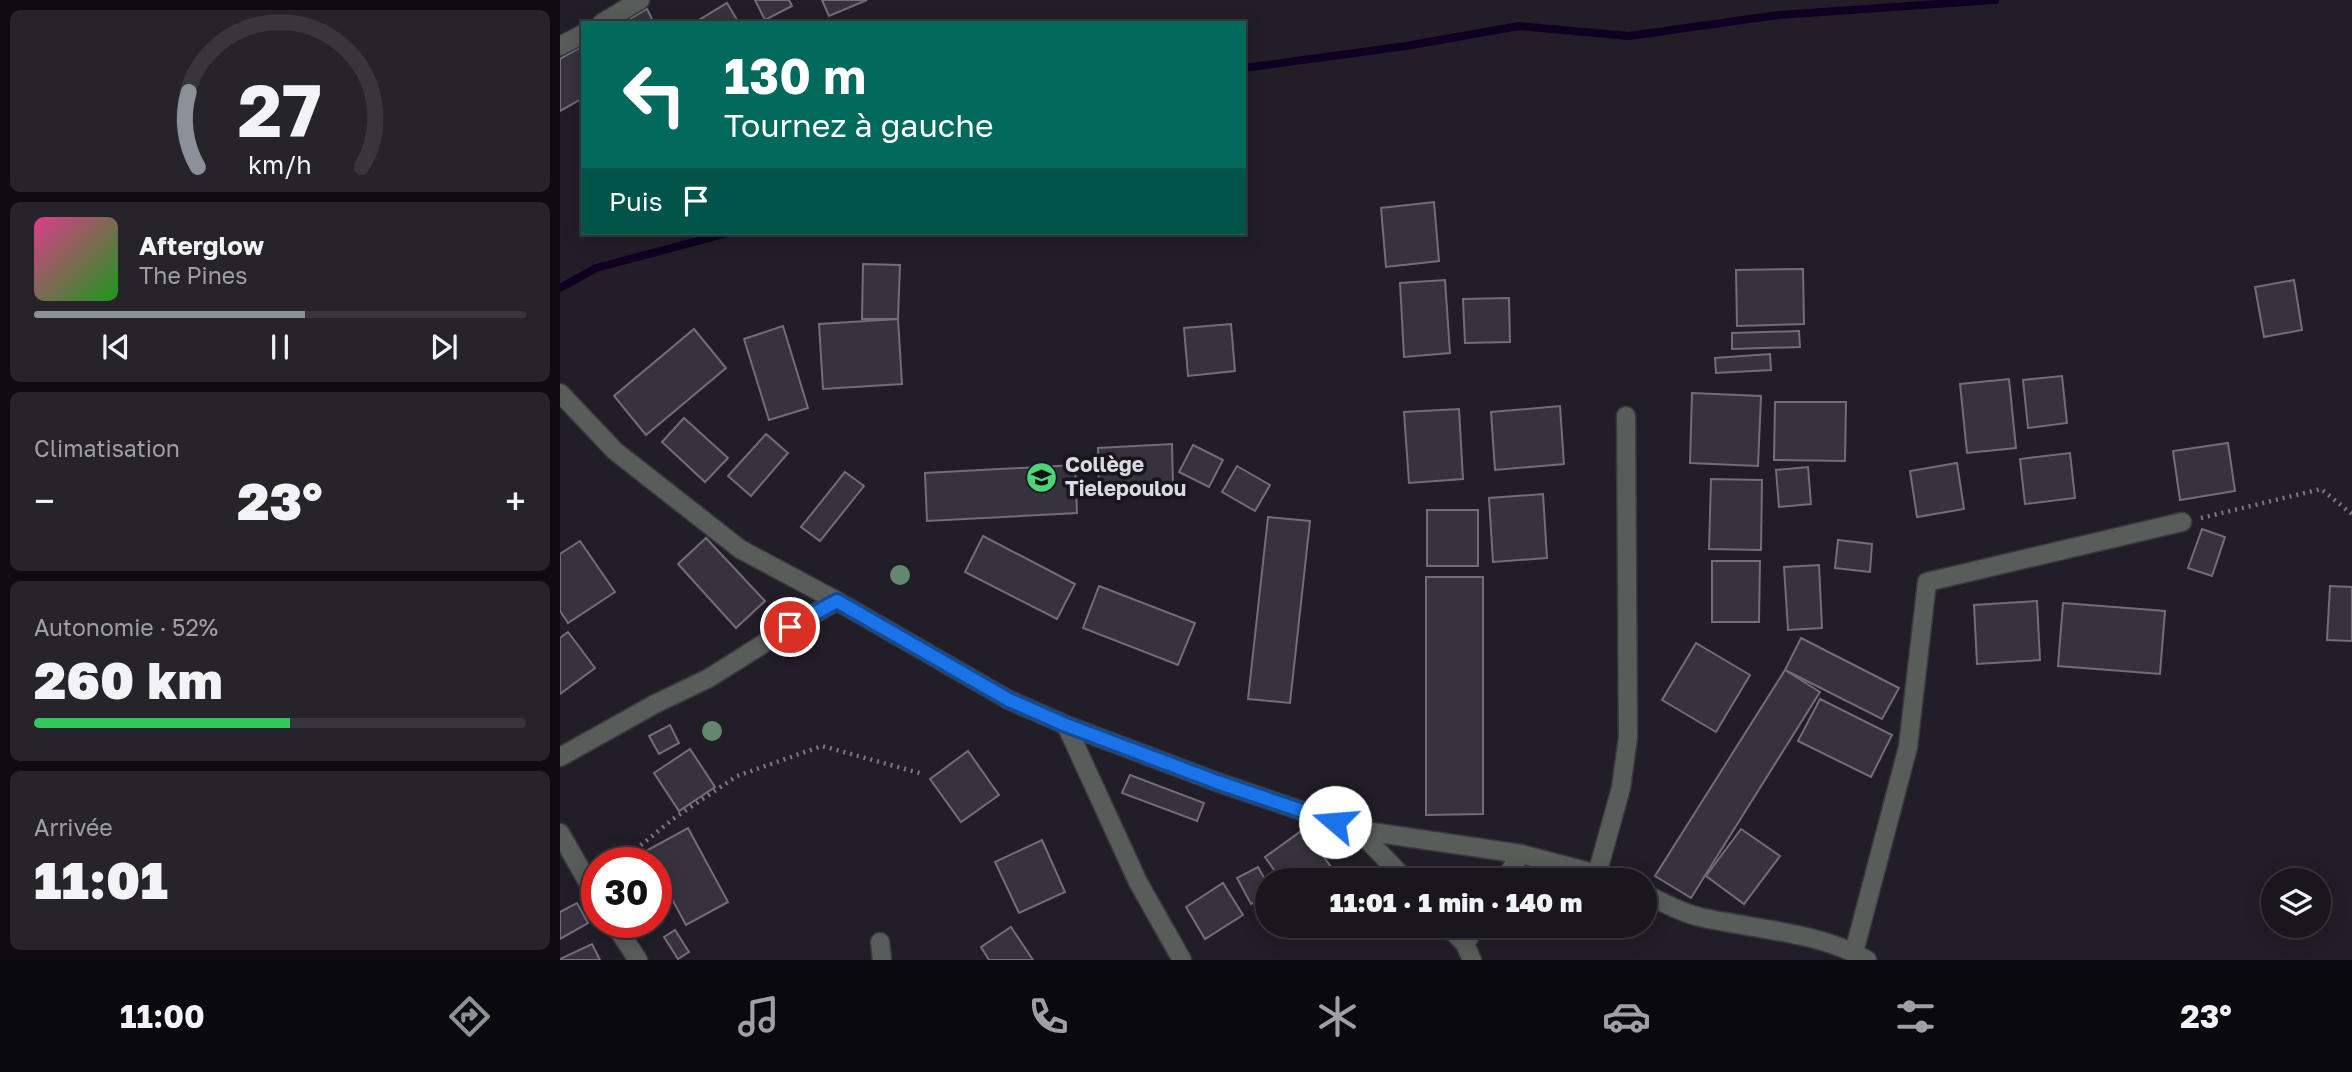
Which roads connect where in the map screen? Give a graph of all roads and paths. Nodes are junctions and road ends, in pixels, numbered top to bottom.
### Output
1 (640, 0) edge
2 (605, 21) edge
3 (581, 35) edge
4 (560, 46) edge
5 (560, 393) edge
6 (1626, 416) dead end
7 (2352, 514) edge
8 (2182, 522) joint
9 (837, 601) junction
10 (1066, 725) junction
11 (560, 757) edge
12 (923, 774) dead end
13 (1359, 830) junction
14 (560, 833) edge
15 (639, 847) edge
16 (1521, 854) junction
17 (1394, 868) edge
18 (1512, 868) edge
19 (1572, 868) edge
20 (1607, 868) edge
21 (581, 870) edge
22 (1657, 899) edge
23 (624, 938) edge
24 (1457, 938) edge
25 (1468, 952) edge
26 (1861, 956) edge
27 (638, 960) edge
28 (1182, 960) edge

1 - 2 street
3 - 4 street
5 - 9 street
6 - 20 street
7 - 8 path
8 - 26 street
9 - 10 street
9 - 11 street
10 - 13 street
10 - 28 street
12 - 15 path
13 - 16 street
13 - 17 street
14 - 21 street
16 - 18 street
16 - 19 street
22 - 26 street
23 - 27 street
24 - 25 street

